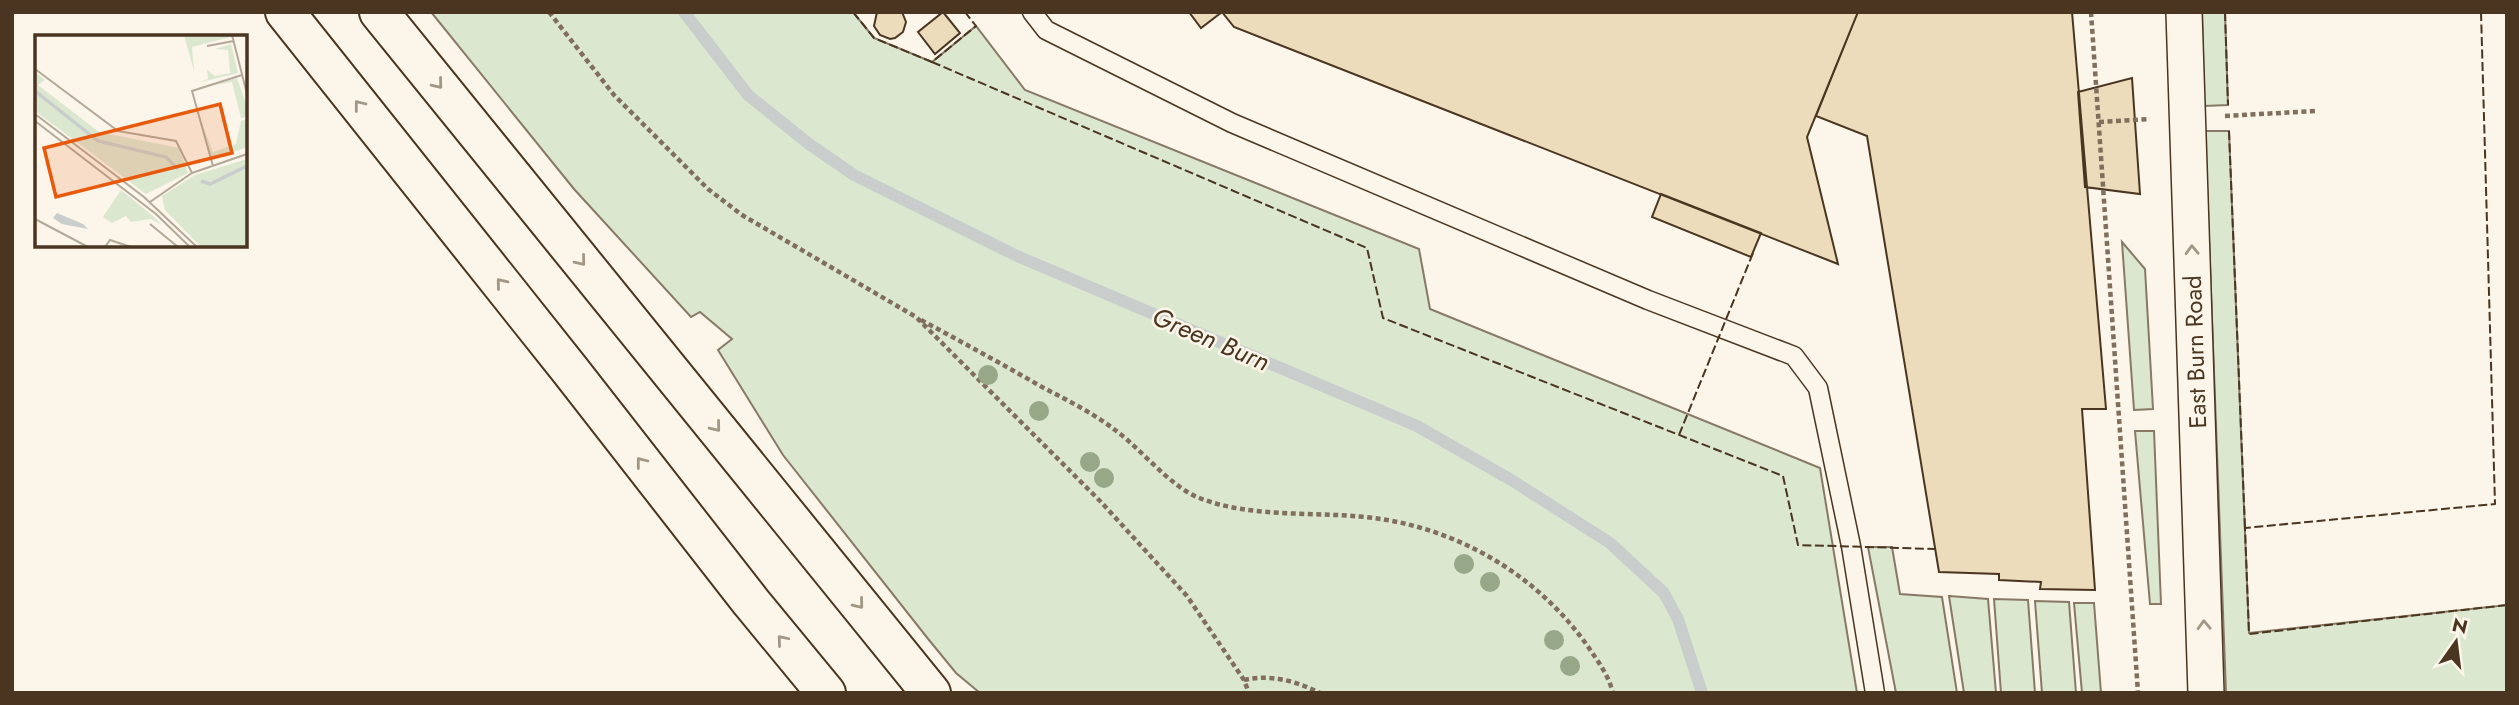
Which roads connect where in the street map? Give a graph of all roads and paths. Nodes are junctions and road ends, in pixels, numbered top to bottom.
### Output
1 (285, 12) edge
2 (379, 12) edge
3 (549, 12) edge
4 (1032, 12) edge
5 (2091, 12) edge
6 (2184, 12) edge
7 (916, 317) junction
8 (1244, 680) junction
9 (826, 693) edge
10 (931, 693) edge
11 (1250, 693) edge
12 (1320, 693) edge
13 (1613, 693) edge
14 (1875, 693) edge
15 (2138, 693) edge
16 (2206, 693) edge

9 -> 1 main road
2 -> 10 main road
3 - 7 path
4 - 14 lane
5 - 15 path
16 -> 6 street, East Burn Road
7 - 8 path
7 - 13 path
8 - 11 path
8 - 12 path

